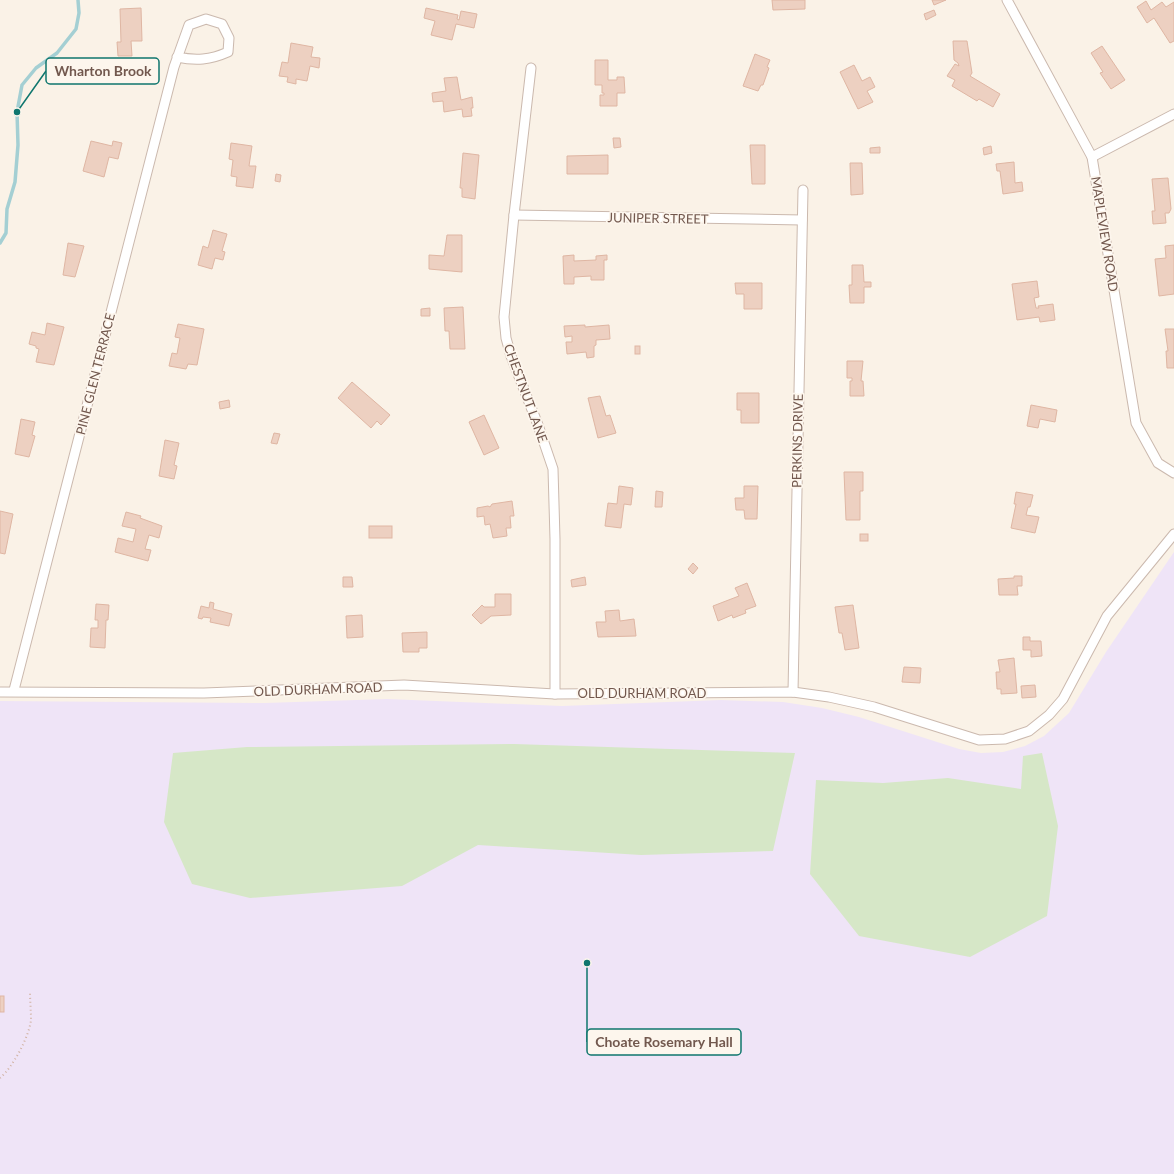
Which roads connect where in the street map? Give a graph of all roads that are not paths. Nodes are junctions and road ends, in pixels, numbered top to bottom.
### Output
1 (1007, 0) edge
2 (177, 57) junction
3 (531, 68) dead end
4 (1174, 114) edge
5 (1092, 157) junction
6 (803, 190) dead end
7 (514, 215) junction
8 (802, 220) junction
9 (1174, 473) edge
10 (1174, 534) edge
11 (14, 690) junction
12 (0, 692) edge
13 (793, 692) junction
14 (555, 694) junction

1 - 5 street, MAPLEVIEW ROAD
2 - 2 street, PINE GLEN TERRACE
2 - 11 street, PINE GLEN TERRACE
3 - 7 street, CHESTNUT LANE
4 - 5 street
5 - 9 street, MAPLEVIEW ROAD
6 - 8 street, PERKINS DRIVE
7 - 8 street, JUNIPER STREET
7 - 14 street, CHESTNUT LANE
8 - 13 street, PERKINS DRIVE
10 - 13 street, OLD DURHAM ROAD
11 - 12 street, OLD DURHAM ROAD
11 - 14 street, OLD DURHAM ROAD
13 - 14 street, OLD DURHAM ROAD

